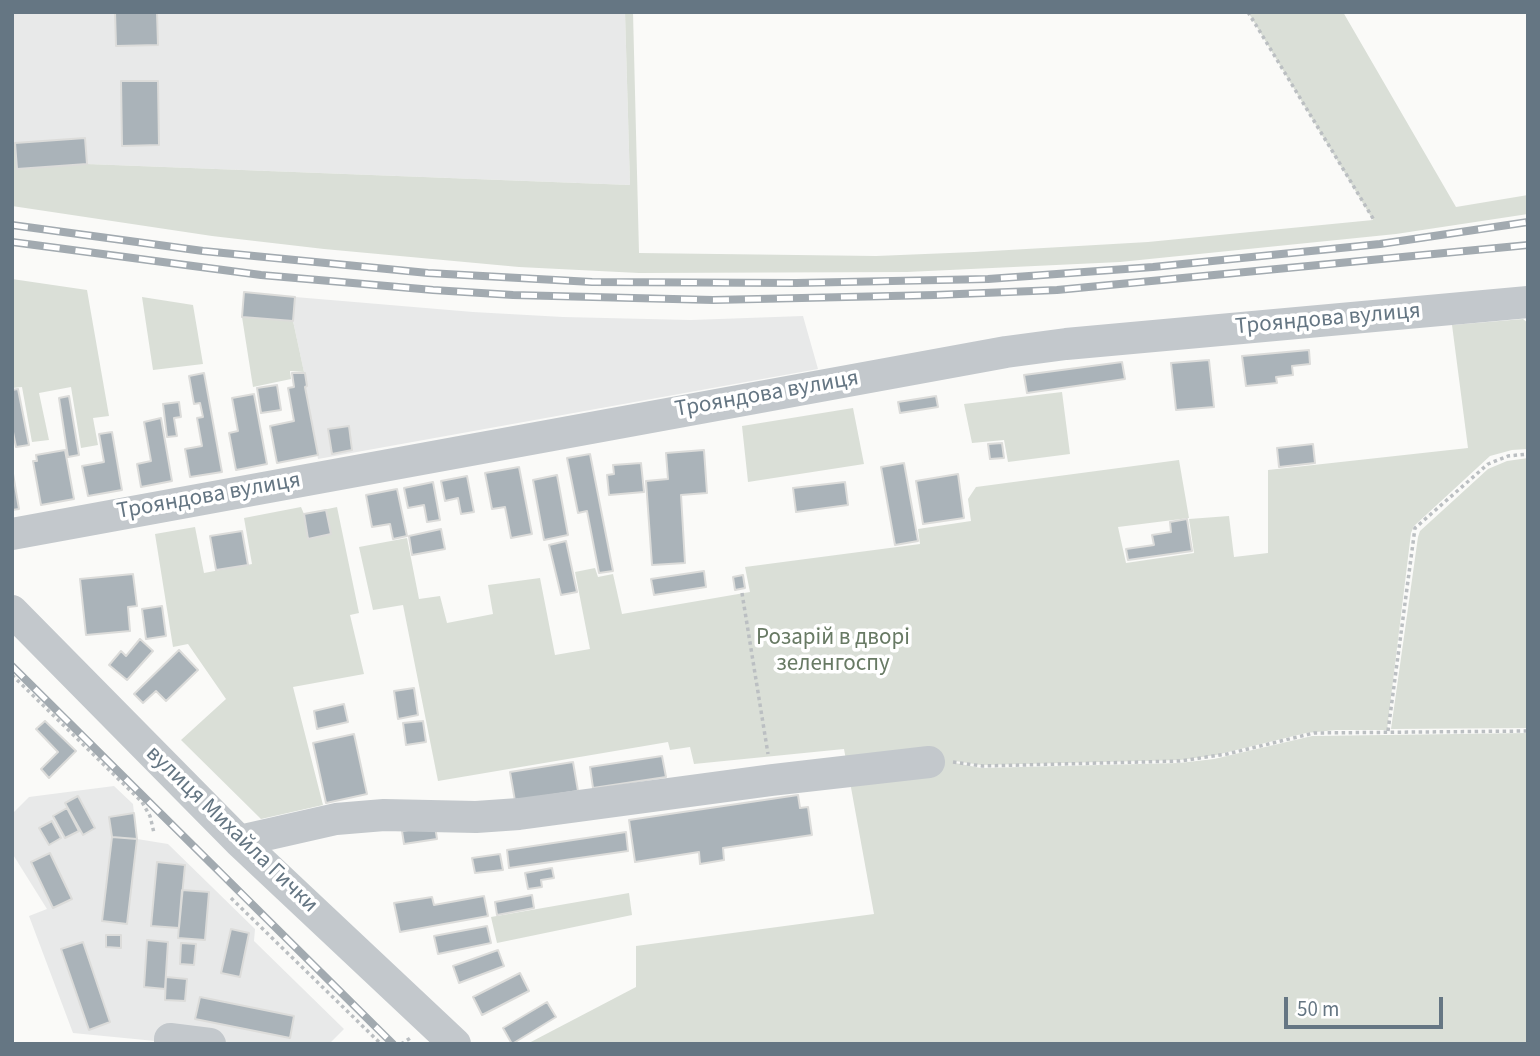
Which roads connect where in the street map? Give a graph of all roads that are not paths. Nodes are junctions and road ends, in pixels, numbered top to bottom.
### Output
1 (1528, 302) edge
2 (12, 534) edge
3 (12, 611) edge
4 (929, 762) road end
5 (239, 841) junction
6 (170, 1041) edge
7 (210, 1044) edge
8 (455, 1044) edge

1 - 2 street, Трояндова вулиця
3 - 5 street, вулиця Михайла Гички
4 - 5 street
5 - 8 street, вулиця Михайла Гички
6 - 7 street

